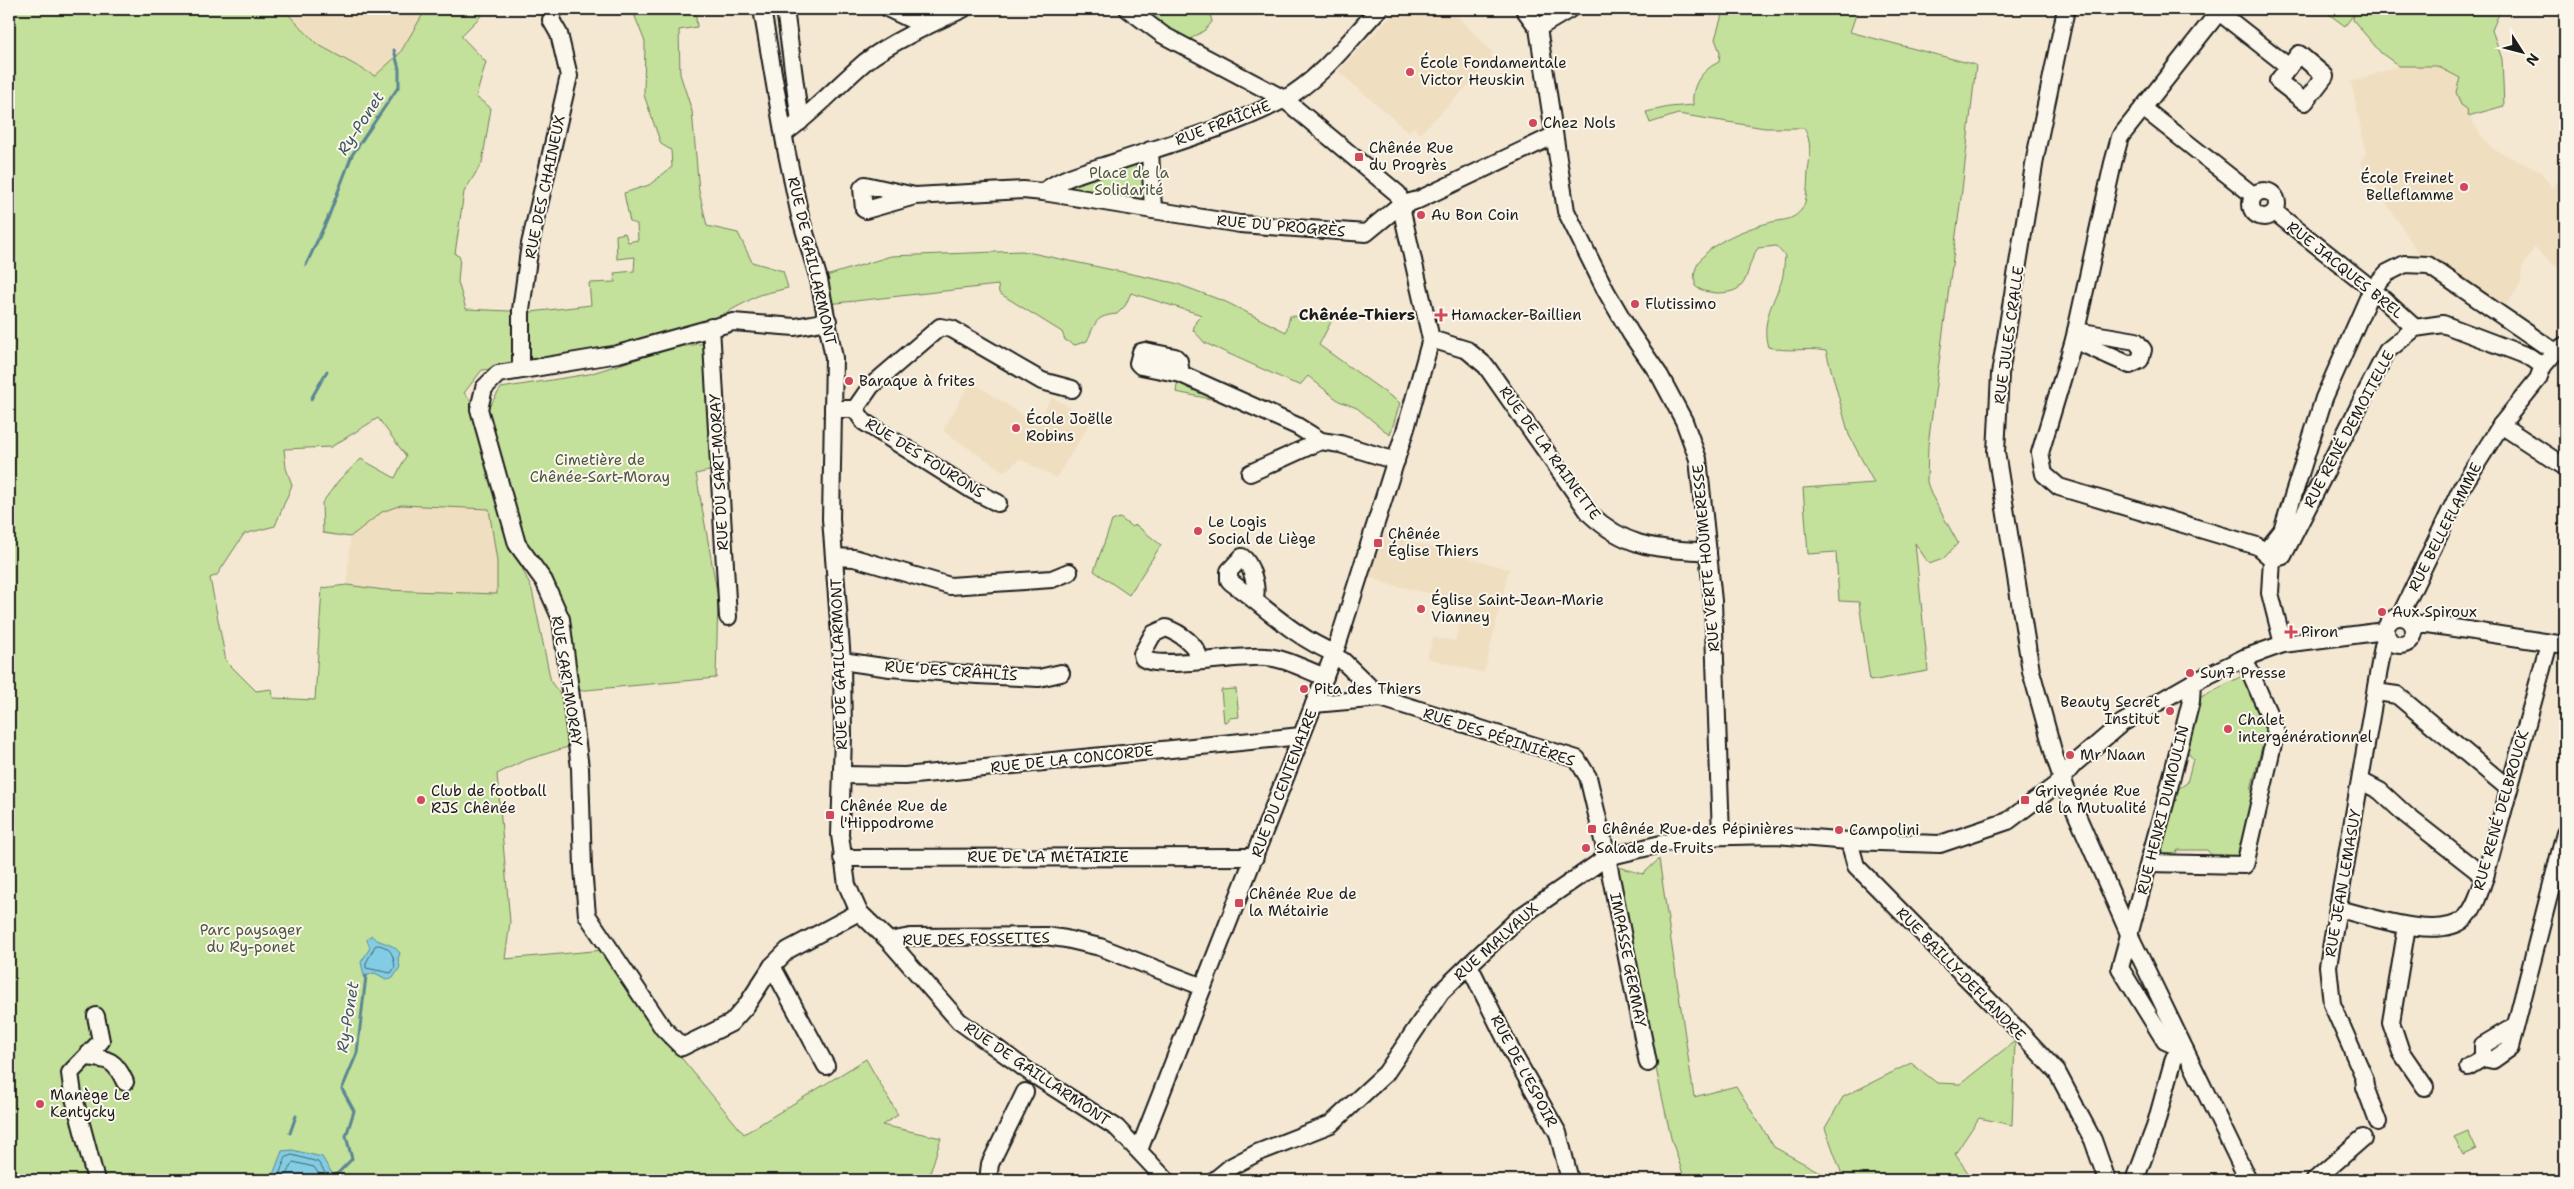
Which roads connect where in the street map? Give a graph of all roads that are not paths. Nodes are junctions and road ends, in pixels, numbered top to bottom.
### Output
1 (762, 9) edge
2 (785, 9) edge
3 (889, 9) edge
4 (963, 9) edge
5 (1128, 9) edge
6 (1524, 9) edge
7 (1570, 9) edge
8 (2066, 9) edge
9 (2220, 10) edge
10 (1374, 11) edge
11 (548, 12) edge
12 (932, 23) junction
13 (1538, 28) junction
14 (2289, 67) dead end
15 (1284, 99) junction
16 (2143, 108) junction
17 (800, 122) junction
18 (785, 133) junction
19 (1554, 136) junction
20 (1150, 150) junction
21 (1043, 192) junction
22 (915, 196) dead end
23 (1400, 205) junction
24 (1153, 210) junction
25 (2372, 289) junction
26 (828, 321) junction
27 (711, 328) junction
28 (2415, 328) junction
29 (1431, 339) junction
30 (2540, 342) junction
31 (2560, 349) edge
32 (2537, 361) junction
33 (521, 365) junction
34 (1181, 374) dead end
35 (1072, 389) dead end
36 (833, 409) junction
37 (854, 409) junction
38 (2501, 425) junction
39 (1321, 441) junction
40 (1396, 461) junction
41 (2565, 467) edge
42 (1250, 473) dead end
43 (998, 503) dead end
44 (1708, 552) junction
45 (834, 557) junction
46 (2272, 560) junction
47 (1069, 572) dead end
48 (1254, 599) dead end
49 (728, 617) dead end
50 (2407, 620) junction
51 (2386, 635) junction
52 (2549, 642) junction
53 (2283, 644) junction
54 (2565, 645) edge
55 (1334, 655) junction
56 (2244, 658) junction
57 (842, 661) junction
58 (1200, 661) dead end
59 (1061, 673) dead end
60 (1325, 677) junction
61 (2192, 683) junction
62 (2376, 692) junction
63 (1381, 698) junction
64 (1314, 704) junction
65 (1301, 736) junction
66 (842, 776) junction
67 (2062, 779) junction
68 (2361, 781) junction
69 (2508, 788) junction
70 (2565, 833) edge
71 (1721, 836) junction
72 (1849, 841) junction
73 (1255, 857) junction
74 (1607, 857) junction
75 (842, 858) junction
76 (2149, 863) junction
77 (2485, 877) junction
78 (2339, 909) junction
79 (859, 912) junction
80 (2407, 926) junction
81 (2130, 936) junction
82 (889, 941) junction
83 (1469, 965) junction
84 (772, 966) junction
85 (756, 986) junction
86 (1203, 987) junction
87 (784, 988) junction
88 (96, 1016) dead end
89 (2185, 1050) junction
90 (86, 1057) junction
91 (1648, 1063) dead end
92 (826, 1066) dead end
93 (2468, 1067) dead end
94 (126, 1082) dead end
95 (2425, 1086) dead end
96 (1024, 1092) dead end
97 (2378, 1122) dead end
98 (2363, 1138) dead end
99 (1139, 1150) junction
100 (96, 1180) edge
101 (988, 1180) edge
102 (1166, 1180) edge
103 (1215, 1180) edge
104 (1570, 1180) edge
105 (2107, 1180) edge
106 (2136, 1180) edge
107 (2248, 1180) edge
108 (2314, 1180) edge

1 - 18 street, RUE DE GAILLARMONT
2 - 17 street
3 - 12 street
4 - 12 street
5 - 15 street, RUE DU CENTENAIRE
6 - 13 street
7 - 13 street
8 - 67 street, RUE JULES CRALLE
9 - 14 street
9 - 16 street
10 - 15 street, RUE FRAÎCHE
11 - 33 street, RUE DES CHAINEUX
12 - 17 street
13 - 19 street, RUE VERTE HOUMERESSE
15 - 20 street, RUE FRAÎCHE
15 - 23 street, RUE DU CENTENAIRE
16 - 25 street, RUE JACQUES BREL
16 - 46 street
17 - 18 street
18 - 26 street, RUE DE GAILLARMONT
19 - 23 street
19 - 44 street, RUE VERTE HOUMERESSE
20 - 21 street
20 - 24 street
21 - 22 street
21 - 24 street
23 - 24 street, RUE DU PROGRÈS
23 - 29 street, RUE DU CENTENAIRE
25 - 28 street, RUE JACQUES BREL
25 - 30 street, RUE RENÉ DEMOITELLE
25 - 46 street, RUE RENÉ DEMOITELLE
26 - 27 street, RUE SART-MORAY
26 - 36 street, RUE DE GAILLARMONT
27 - 33 street, RUE SART-MORAY
27 - 49 street, RUE DU SART-MORAY
28 - 32 street
28 - 46 street, RUE RENÉ DEMOITELLE
29 - 40 street, RUE DU CENTENAIRE
29 - 44 street, RUE DE LA RAINETTE
30 - 31 street, RUE RENÉ DEMOITELLE
30 - 32 street
31 - 32 street, RUE BELLEFLAMME
32 - 38 street, RUE BELLEFLAMME
33 - 85 street, RUE SART-MORAY
34 - 39 street
35 - 37 street
36 - 37 street
36 - 45 street, RUE DE GAILLARMONT
37 - 43 street, RUE DES FOURONS
38 - 41 street
38 - 50 street, RUE BELLEFLAMME
39 - 40 street
39 - 42 street
40 - 55 street, RUE DU CENTENAIRE
44 - 71 street, RUE VERTE HOUMERESSE
45 - 47 street
45 - 57 street, RUE DE GAILLARMONT
46 - 53 street, RUE RENÉ DEMOITELLE
48 - 55 street, RUE DES PÉPINIÈRES
50 - 51 street
50 - 51 street
50 - 52 street
51 - 53 street, RUE MALVAUX
51 - 62 street, RUE JEAN LEMASUY
52 - 54 street
52 - 69 street, RUE RENÉ DELBROUCK
53 - 56 street, RUE MALVAUX
55 - 60 street, RUE DU CENTENAIRE
55 - 63 street, RUE DES PÉPINIÈRES
56 - 61 street, RUE MALVAUX
56 - 76 street
57 - 59 street, RUE DES CRÂHLÎS
57 - 66 street, RUE DE GAILLARMONT
58 - 60 street
60 - 64 street, RUE DU CENTENAIRE
61 - 67 street, RUE MALVAUX
61 - 76 street, RUE HENRI DUMOULIN
62 - 68 street, RUE JEAN LEMASUY
62 - 69 street
63 - 64 street, RUE DES PÉPINIÈRES
63 - 74 street, RUE DES PÉPINIÈRES
64 - 65 street, RUE DU CENTENAIRE
65 - 66 street, RUE DE LA CONCORDE
65 - 73 street, RUE DU CENTENAIRE
66 - 75 street, RUE DE GAILLARMONT
67 - 72 street, RUE MALVAUX
67 - 81 street, RUE JULES CRALLE
68 - 77 street
68 - 78 street, RUE JEAN LEMASUY
69 - 77 street, RUE RENÉ DELBROUCK
70 - 93 street
71 - 72 street, RUE MALVAUX
71 - 74 street, RUE MALVAUX
72 - 105 street, RUE BAILLY-DEFLANDRE
73 - 75 street, RUE DE LA MÉTAIRIE
73 - 86 street, RUE DU CENTENAIRE
74 - 83 street, RUE MALVAUX
74 - 91 street, IMPASSE GERMAY
75 - 79 street, RUE DE GAILLARMONT
76 - 81 street, RUE HENRI DUMOULIN
77 - 80 street, RUE RENÉ DELBROUCK
78 - 80 street, RUE RENÉ DELBROUCK
78 - 97 street, RUE JEAN LEMASUY
79 - 82 street, RUE DE GAILLARMONT
79 - 84 street
80 - 95 street
81 - 89 street, RUE JULES CRALLE
81 - 89 street, RUE HENRI DUMOULIN
82 - 86 street, RUE DES FOSSETTES
82 - 99 street, RUE DE GAILLARMONT
83 - 103 street, RUE MALVAUX
83 - 104 street, RUE DE L'ESPOIR
84 - 85 street
84 - 87 street
85 - 87 street
86 - 99 street, RUE DU CENTENAIRE
87 - 92 street
88 - 90 street
89 - 106 street
89 - 107 street, RUE JULES CRALLE
90 - 94 street
90 - 100 street
96 - 101 street
98 - 108 street
99 - 102 street, RUE DE GAILLARMONT

